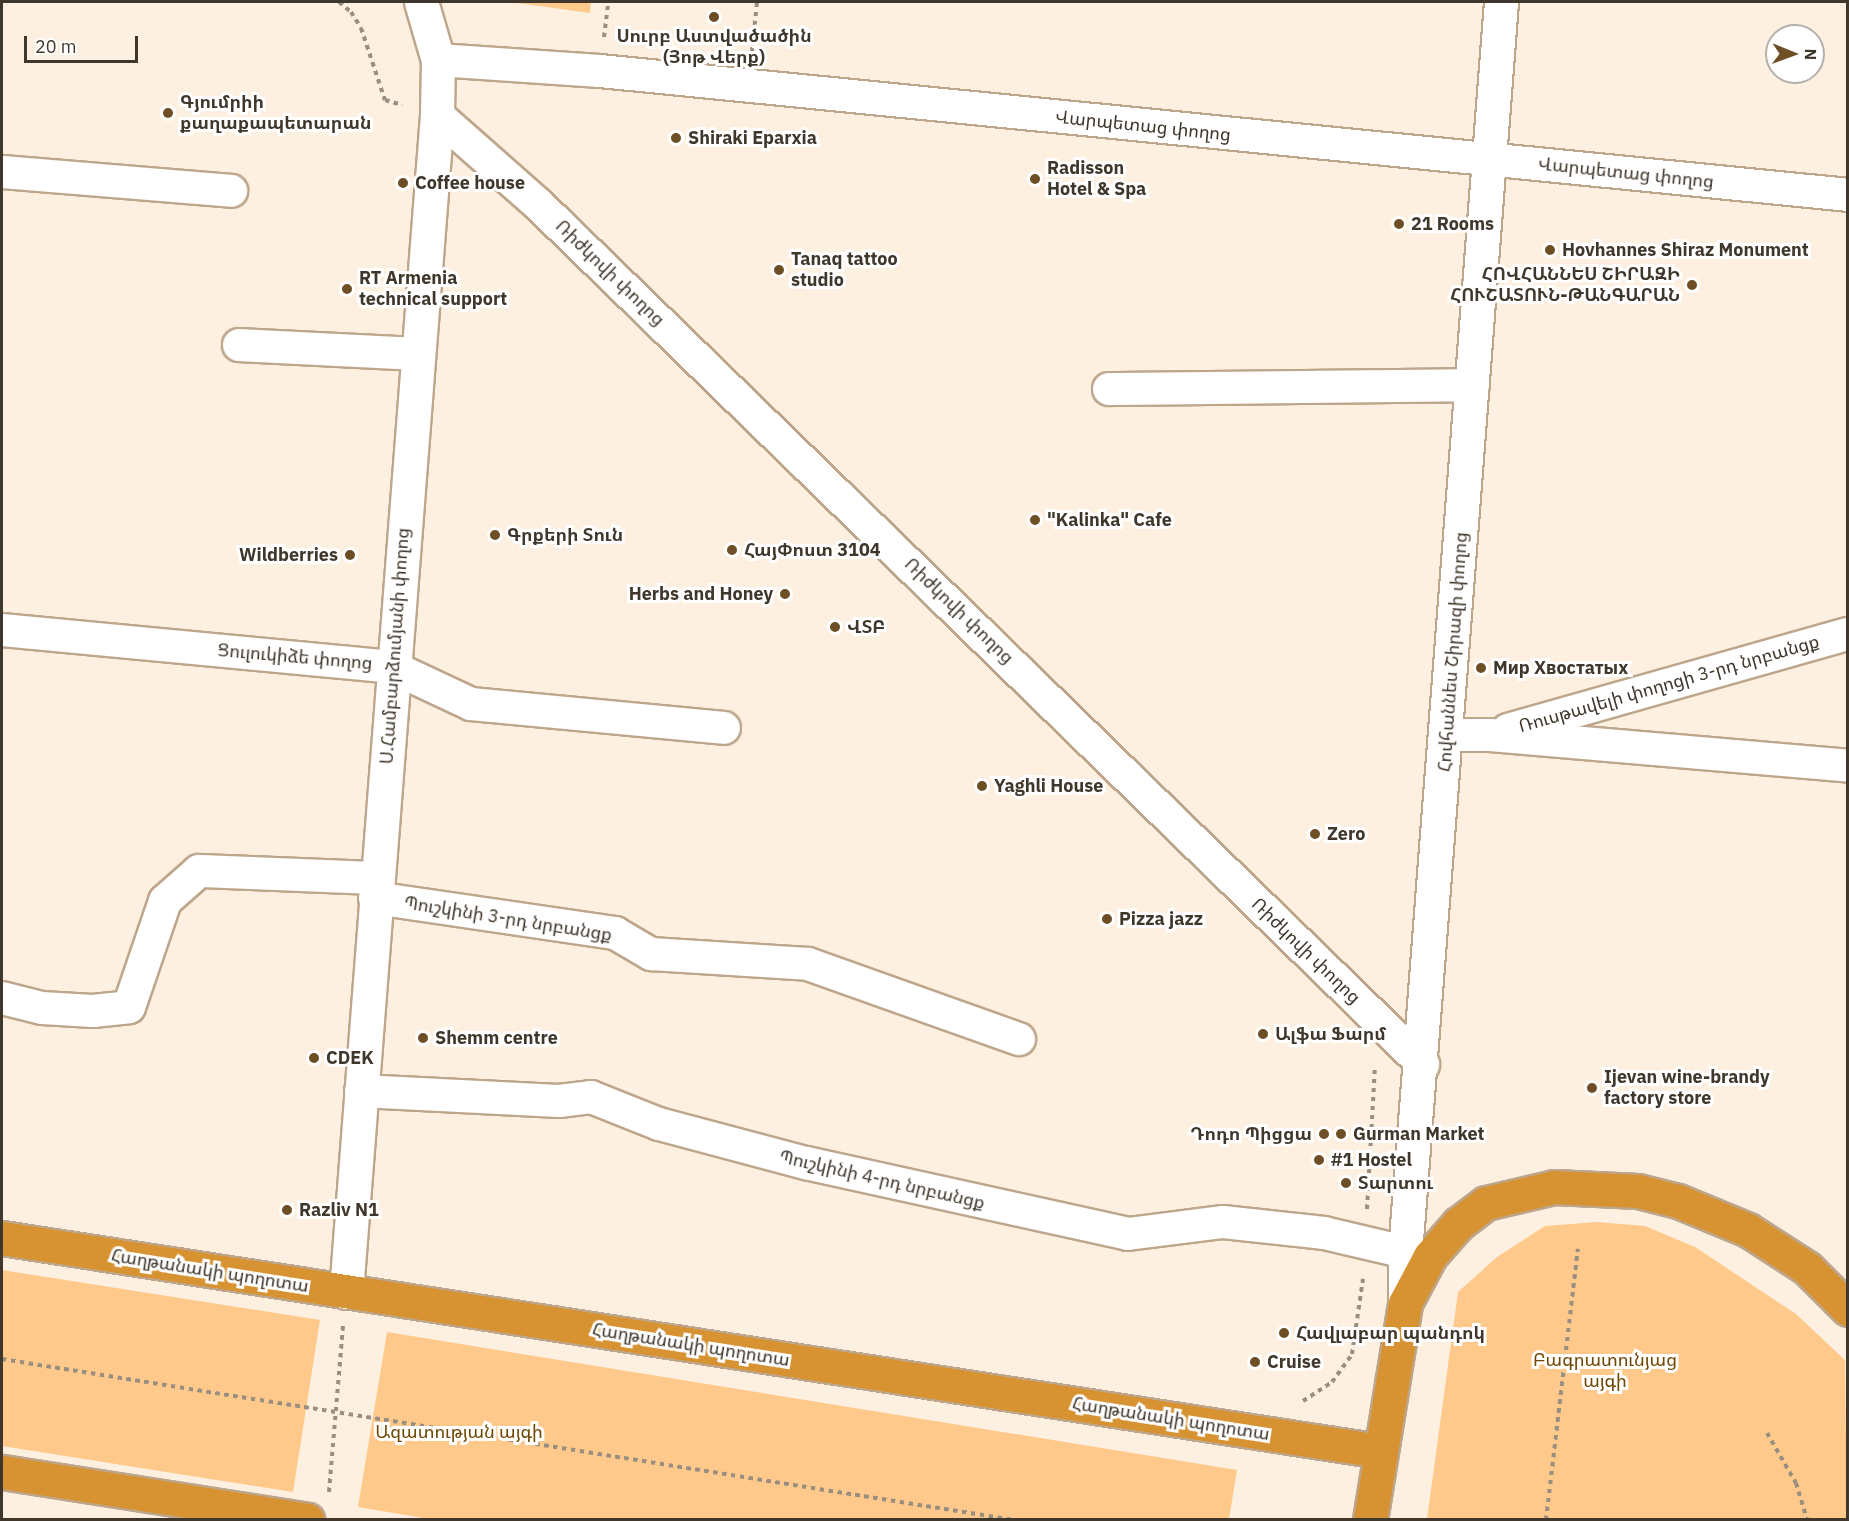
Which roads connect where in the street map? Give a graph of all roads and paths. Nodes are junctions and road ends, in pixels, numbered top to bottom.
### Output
1 (339, 2) edge
2 (421, 2) edge
3 (757, 2) edge
4 (1501, 2) edge
5 (438, 60) junction
6 (749, 86) junction
7 (437, 115) junction
8 (1490, 160) junction
9 (2, 172) edge
10 (231, 191) dead end
11 (1848, 195) edge
12 (239, 345) dead end
13 (417, 354) junction
14 (1473, 384) junction
15 (1109, 389) dead end
16 (2, 630) edge
17 (1848, 634) edge
18 (392, 667) junction
19 (724, 728) dead end
20 (1447, 735) junction
21 (1490, 735) junction
22 (1848, 766) edge
23 (376, 888) junction
24 (2, 998) edge
25 (1019, 1039) dead end
26 (1423, 1064) junction
27 (361, 1091) junction
28 (2, 1238) edge
29 (1578, 1249) dead end
30 (1405, 1252) junction
31 (346, 1292) junction
32 (1405, 1303) junction
33 (1848, 1309) edge
34 (2, 1359) edge
35 (336, 1411) junction
36 (1767, 1433) dead end
37 (1380, 1451) junction
38 (2, 1472) edge
39 (318, 1509) edge
40 (1014, 1520) edge
41 (1371, 1520) edge
42 (1546, 1520) edge
43 (1807, 1520) edge

1 - 7 path
2 - 5 street, Ս.Համբարձումյանի փողոց
3 - 6 path
4 - 8 street, Հովհաննես Շիրազի փողոց
5 - 6 street, Վարպետաց փողոց
5 - 7 street, Ս.Համբարձումյանի փողոց
6 - 8 street, Վարպետաց փողոց
7 - 13 street, Ս.Համբարձումյանի փողոց
7 - 26 street, Ռիժկովի փողոց
8 - 11 street, Վարպետաց փողոց
8 - 14 street, Հովհաննես Շիրազի փողոց
9 - 10 street
12 - 13 street
13 - 18 street, Ս.Համբարձումյանի փողոց
14 - 15 street
14 - 20 street, Հովհաննես Շիրազի փողոց
16 - 18 street, Ցուլուկիձե փողոց
17 - 21 street, Ռուսթավելի փողոցի 3-րդ նրբանցք
18 - 19 street, Ցուլուկիձե փողոց
18 - 23 street, Ս.Համբարձումյանի փողոց
20 - 21 street
20 - 26 street, Հովհաննես Շիրազի փողոց
21 - 22 street
23 - 24 street, Պուշկինի 3-րդ նրբանցք
23 - 25 street, Պուշկինի 3-րդ նրբանցք
23 - 27 street, Ս.Համբարձումյանի փողոց
26 - 30 street, Հովհաննես Շիրազի փողոց
27 - 30 street, Պուշկինի 4-րդ նրբանցք
27 - 31 street, Ս.Համբարձումյանի փողոց
28 - 31 highway, Հաղթանակի պողոտա
29 - 42 path
30 - 32 street, Հովհաննես Շիրազի փողոց
31 - 35 path
31 - 37 highway, Հաղթանակի պողոտա
32 - 33 highway
32 - 37 highway
34 - 35 path
35 - 39 path
35 - 40 path
36 - 43 path
37 - 41 highway
38 - 39 highway

